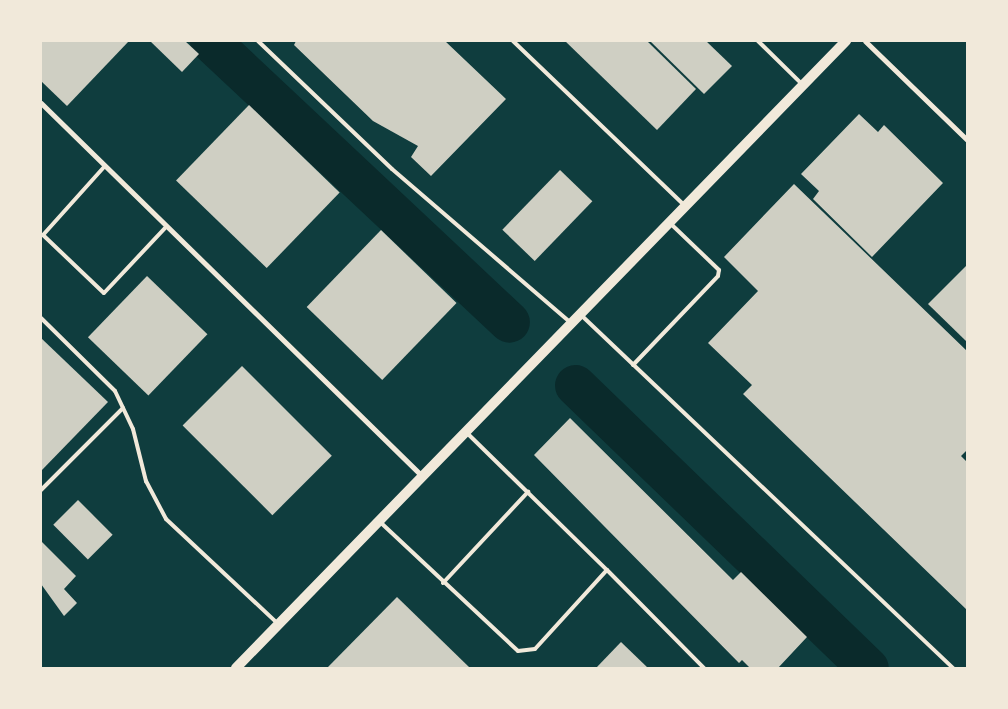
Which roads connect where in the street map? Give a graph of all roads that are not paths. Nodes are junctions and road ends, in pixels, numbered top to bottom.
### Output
1 (258, 41) edge
2 (513, 41) edge
3 (758, 41) edge
4 (846, 41) edge
5 (865, 41) edge
6 (803, 85) junction
7 (41, 103) edge
8 (967, 140) edge
9 (104, 167) junction
10 (686, 207) junction
11 (670, 223) junction
12 (165, 228) junction
13 (581, 315) junction
14 (41, 318) edge
15 (572, 324) junction
16 (633, 365) junction
17 (123, 408) junction
18 (466, 432) junction
19 (422, 477) junction
20 (41, 490) edge
21 (528, 492) junction
22 (379, 521) junction
23 (607, 570) junction
24 (443, 584) junction
25 (278, 625) junction
26 (236, 668) edge
27 (704, 668) edge
28 (953, 668) edge

1 - 15 lane
2 - 10 lane
3 - 6 lane
4 - 6 main road
5 - 8 street
6 - 10 main road
7 - 9 street
9 - 12 street
9 - 12 lane
10 - 11 main road
11 - 13 main road
11 - 16 lane
12 - 19 street
13 - 15 main road
13 - 16 lane
14 - 17 lane
15 - 18 main road
16 - 28 lane
17 - 20 lane
17 - 25 lane
18 - 19 main road
18 - 21 lane
19 - 22 main road
21 - 23 lane
21 - 24 lane
22 - 24 lane
22 - 25 main road
23 - 24 lane
23 - 27 lane
25 - 26 main road

